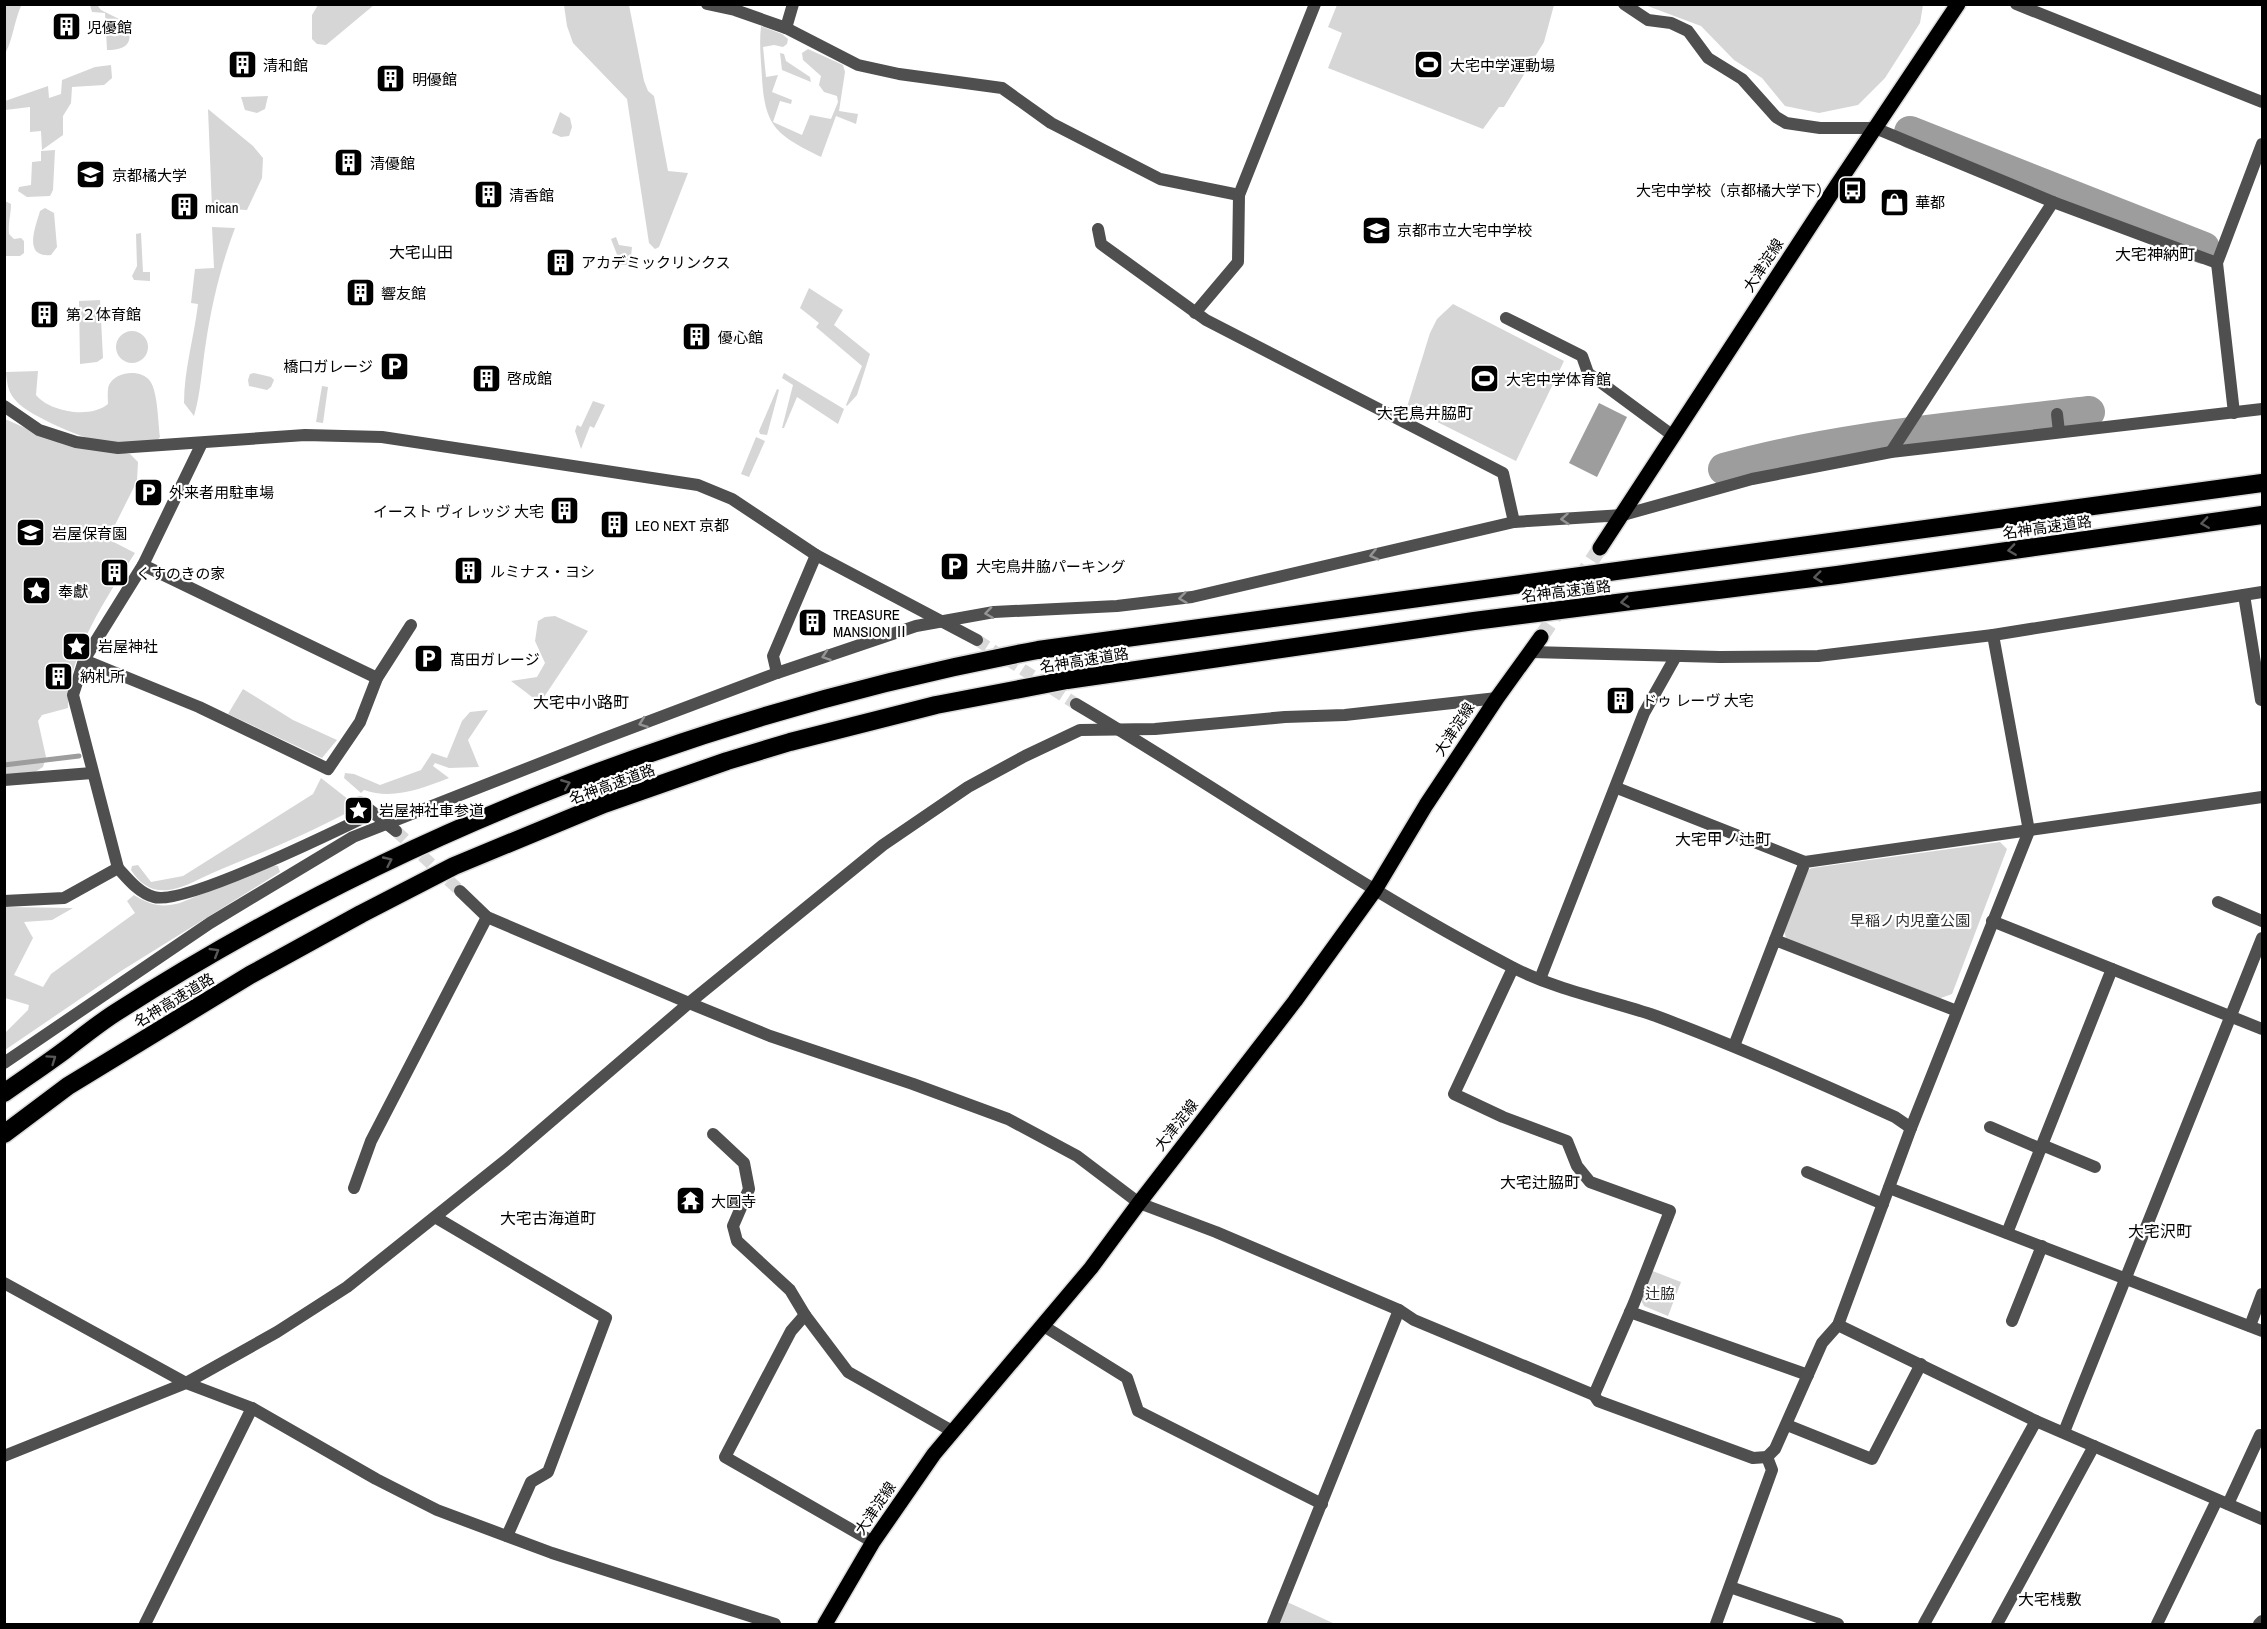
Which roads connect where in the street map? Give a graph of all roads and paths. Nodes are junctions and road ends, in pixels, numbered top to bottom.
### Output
1 (708, 4) edge
2 (793, 4) edge
3 (1315, 4) edge
4 (1624, 4) edge
5 (1958, 4) edge
6 (2016, 4) edge
7 (786, 28) junction
8 (2262, 102) edge
9 (1875, 128) junction
10 (2262, 144) edge
11 (1239, 195) junction
12 (2053, 202) junction
13 (1098, 229) dead end
14 (2217, 263) junction
15 (1195, 313) junction
16 (1506, 318) dead end
17 (4, 406) edge
18 (2262, 409) edge
19 (2234, 413) junction
20 (1672, 435) junction
21 (202, 443) junction
22 (1891, 452) junction
23 (2262, 483) edge
24 (1623, 515) junction
25 (2262, 515) edge
26 (1514, 522) junction
27 (1600, 549) tunnel mouth
28 (816, 555) junction
29 (143, 565) junction
30 (2262, 592) edge
31 (2244, 595) junction
32 (942, 621) junction
33 (411, 626) dead end
34 (1993, 635) junction
35 (1541, 637) tunnel mouth
36 (976, 640) tunnel mouth
37 (1531, 652) junction
38 (1676, 656) junction
39 (84, 660) junction
40 (777, 673) junction
41 (377, 678) junction
42 (1497, 698) junction
43 (2261, 700) dead end
44 (1076, 704) tunnel mouth
45 (1120, 729) junction
46 (92, 773) junction
47 (4, 780) edge
48 (1617, 788) junction
49 (2262, 797) edge
50 (360, 802) dead end
51 (373, 813) junction
52 (392, 827) junction
53 (2030, 831) junction
54 (1805, 862) junction
55 (118, 868) junction
56 (1375, 890) junction
57 (460, 891) tunnel mouth
58 (4, 901) edge
59 (2218, 902) dead end
60 (487, 917) junction
61 (1992, 921) junction
62 (2262, 921) edge
63 (2262, 938) edge
64 (1775, 940) junction
65 (1513, 968) junction
66 (2112, 969) junction
67 (1540, 979) junction
68 (689, 1003) junction
69 (1957, 1011) junction
70 (2232, 1017) junction
71 (2262, 1029) edge
72 (1734, 1046) junction
73 (4, 1063) edge
74 (4, 1093) edge
75 (1990, 1127) dead end
76 (1911, 1128) junction
77 (4, 1134) edge
78 (713, 1134) dead end
79 (2042, 1147) junction
80 (2096, 1167) dead end
81 (1807, 1172) dead end
82 (354, 1188) dead end
83 (1889, 1188) junction
84 (1139, 1203) junction
85 (1883, 1204) junction
86 (435, 1216) junction
87 (2007, 1233) junction
88 (2042, 1246) junction
89 (2126, 1278) junction
90 (4, 1283) edge
91 (2262, 1294) edge
92 (1399, 1310) junction
93 (1630, 1312) junction
94 (805, 1315) junction
95 (2012, 1322) dead end
96 (1042, 1325) junction
97 (1838, 1325) junction
98 (2250, 1326) junction
99 (2262, 1331) edge
100 (1921, 1364) junction
101 (1808, 1375) junction
102 (186, 1383) junction
103 (1594, 1395) junction
104 (252, 1408) junction
105 (2036, 1421) junction
106 (1787, 1425) junction
107 (952, 1431) junction
108 (2064, 1432) junction
109 (2262, 1435) edge
110 (2094, 1446) junction
111 (4, 1456) edge
112 (1767, 1457) junction
113 (2223, 1502) junction
114 (1322, 1504) junction
115 (2262, 1519) edge
116 (507, 1536) junction
117 (873, 1542) junction
118 (1730, 1587) junction
119 (2262, 1621) edge
120 (145, 1624) edge
121 (776, 1624) edge
122 (825, 1624) edge
123 (1273, 1624) edge
124 (1716, 1624) edge
125 (1838, 1624) edge
126 (1924, 1624) edge
127 (1997, 1624) edge
128 (2157, 1624) edge
129 (2259, 1624) edge

1 - 7 street
2 - 7 street
3 - 11 street
4 - 9 street
5 - 9 main road, 大津淀線
6 - 8 street
7 - 11 street
9 - 12 street
9 - 20 main road, 大津淀線
10 - 14 street
11 - 15 street
12 - 14 street
12 - 22 street
13 - 15 street
14 - 19 street
15 - 26 street
16 - 20 street
17 - 21 street
18 - 19 street
19 - 22 street
20 - 24 main road, 大津淀線
21 - 28 street
21 - 29 street
22 - 24 street
74 -> 23 highway, 名神高速道路
24 -> 26 street
24 - 27 main road, 大津淀線
25 -> 77 highway, 名神高速道路
26 -> 32 street
28 - 32 street
28 - 40 street
29 - 39 street
29 - 41 street
30 - 31 street
31 - 34 street
31 - 43 street
32 - 36 street
32 -> 40 street
33 - 41 street
34 - 38 street
34 - 53 street
35 - 37 main road, 大津淀線
37 - 38 street
37 - 42 main road, 大津淀線
38 - 48 street
39 - 41 street
39 - 46 street
40 -> 52 street
42 - 45 street
42 - 56 main road, 大津淀線
44 - 45 street
45 - 56 street
45 - 68 street
46 - 47 street
46 - 55 street
48 - 54 street
48 - 67 street
49 - 53 street
50 - 51 street
51 - 52 street
51 - 55 street
52 - 73 street
53 - 54 street
53 - 61 street
54 - 64 street
55 - 58 street
56 - 65 street
56 - 84 main road, 大津淀線
57 - 60 street
59 - 62 street
60 - 68 street
60 - 82 street
61 - 66 street
61 - 69 street
63 - 70 street
64 - 69 street
64 - 72 street
65 - 67 street
65 - 93 street
66 - 70 street
66 - 79 street
67 - 72 street
68 - 84 street
68 - 86 street
69 - 76 street
70 - 71 street
70 - 89 street
72 - 76 street
75 - 79 street
76 - 83 street
78 - 94 street
79 - 80 street
79 - 87 street
81 - 85 street
83 - 85 street
83 - 87 street
84 - 92 street
84 - 96 main road, 大津淀線
85 - 97 street
86 - 102 street
86 - 116 street
87 - 88 street
88 - 89 street
88 - 95 street
89 - 98 street
89 - 108 street
90 - 102 street
91 - 98 street
92 - 103 street
92 - 114 street
93 - 101 street
93 - 103 street
94 - 107 street
94 - 117 street
96 - 107 main road, 大津淀線
96 - 114 street
97 - 100 street
97 - 101 street
98 - 99 street
100 - 105 street
100 - 106 street
101 - 106 street
102 - 104 street
102 - 111 street
103 - 112 street
104 - 116 street
104 - 120 street
105 - 108 street
105 - 126 street
106 - 112 street
107 - 117 main road, 大津淀線
108 - 110 street
109 - 113 street
110 - 113 street
110 - 127 street
112 - 118 street
113 - 115 street
113 - 128 street
114 - 123 street
116 - 121 street
117 - 122 main road, 大津淀線
118 - 124 street
118 - 125 street
119 - 129 street

